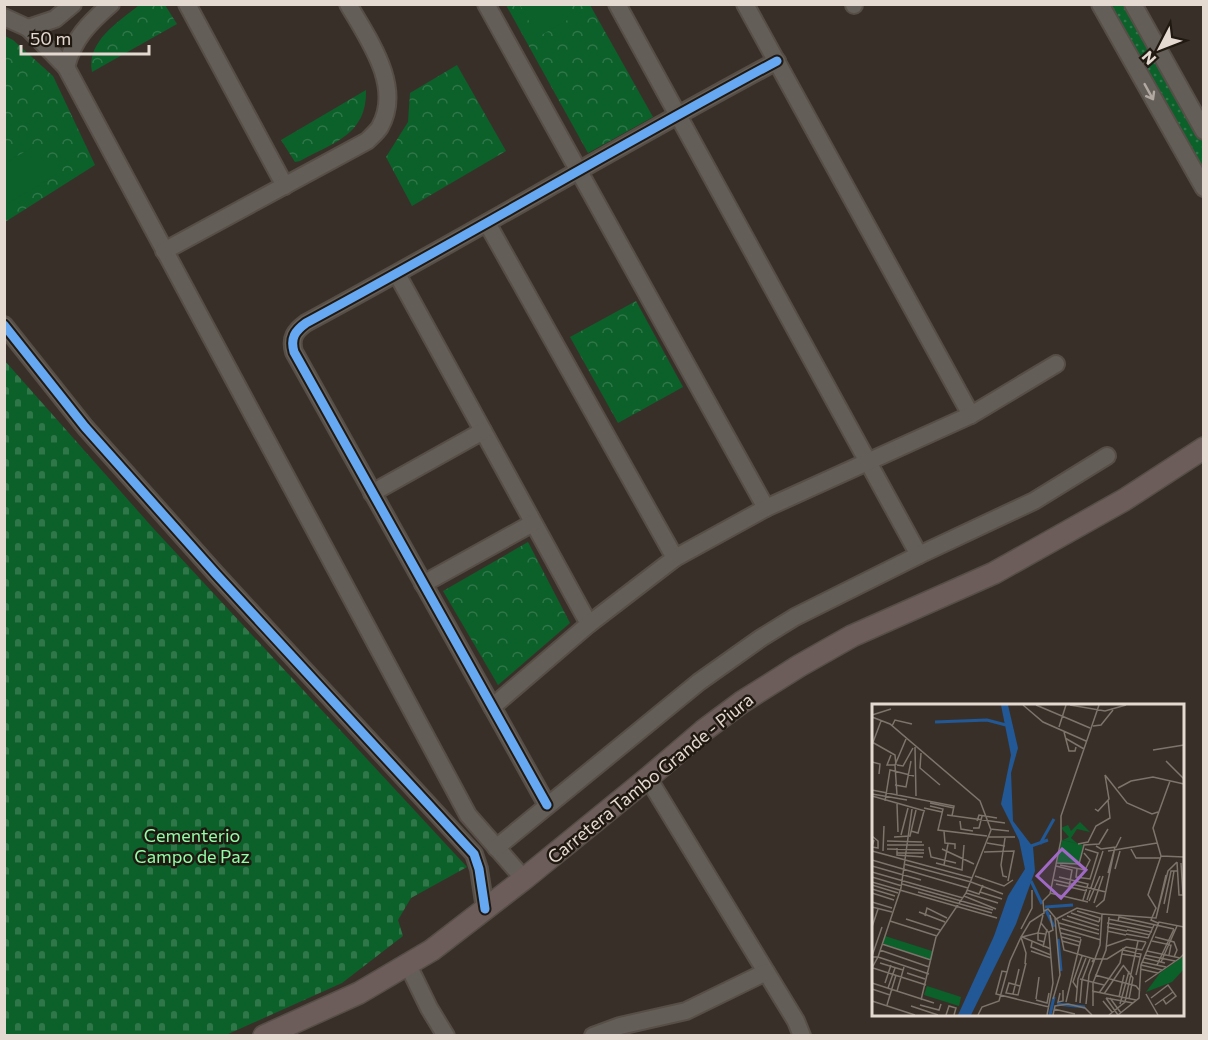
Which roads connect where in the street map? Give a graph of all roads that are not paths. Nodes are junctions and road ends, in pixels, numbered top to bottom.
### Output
1 (74, 4) edge
2 (111, 4) edge
3 (187, 4) edge
4 (348, 4) edge
5 (486, 4) edge
6 (618, 4) edge
7 (745, 4) edge
8 (1100, 4) edge
9 (1133, 4) edge
10 (4, 17) edge
11 (28, 28) junction
12 (777, 61) junction
13 (66, 67) junction
14 (678, 114) junction
15 (1203, 131) edge
16 (578, 172) junction
17 (285, 186) junction
18 (1203, 188) edge
19 (487, 223) junction
20 (164, 251) junction
21 (398, 274) junction
22 (4, 326) edge
23 (1056, 364) dead end
24 (971, 415) junction
25 (483, 431) junction
26 (1203, 448) edge
27 (1107, 456) dead end
28 (868, 460) junction
29 (372, 493) junction
30 (766, 508) junction
31 (533, 523) junction
32 (919, 555) junction
33 (675, 558) junction
34 (423, 584) junction
35 (589, 624) junction
36 (492, 707) junction
37 (648, 778) junction
38 (547, 805) junction
39 (496, 848) junction
40 (524, 879) junction
41 (485, 909) junction
42 (408, 965) junction
43 (766, 972) junction
44 (264, 1035) edge
45 (446, 1035) edge
46 (593, 1035) edge
47 (802, 1035) edge

1 - 11 street
2 - 13 street
3 - 17 street
4 - 17 street
5 - 16 street
6 - 14 street
7 - 12 street
8 -> 18 street
9 - 15 street
10 - 11 street
11 - 13 street
12 - 14 street
12 - 24 street
13 - 20 street
14 - 16 street
14 - 28 street
16 - 19 street
16 - 30 street
17 - 20 street
19 - 21 street
19 - 33 street
20 - 39 street
21 - 25 street
21 - 29 street
22 - 41 street
23 - 24 street
24 - 28 street
25 - 29 street
25 - 31 street
26 - 37 main road, Carretera Tambo Grande - Piura
27 - 32 street
28 - 30 street
28 - 32 street
29 - 34 street
30 - 33 street
31 - 34 street
31 - 35 street
32 - 38 street
33 - 35 street
34 - 36 street
35 - 36 street
36 - 38 street
37 - 40 main road, Carretera Tambo Grande - Piura
37 - 43 street
38 - 39 street
39 - 40 street
40 - 41 main road, Carretera Tambo Grande - Piura
41 - 42 main road, Carretera Tambo Grande - Piura
42 - 44 main road, Carretera Tambo Grande - Piura
42 - 45 street
43 - 46 street
43 - 47 street

